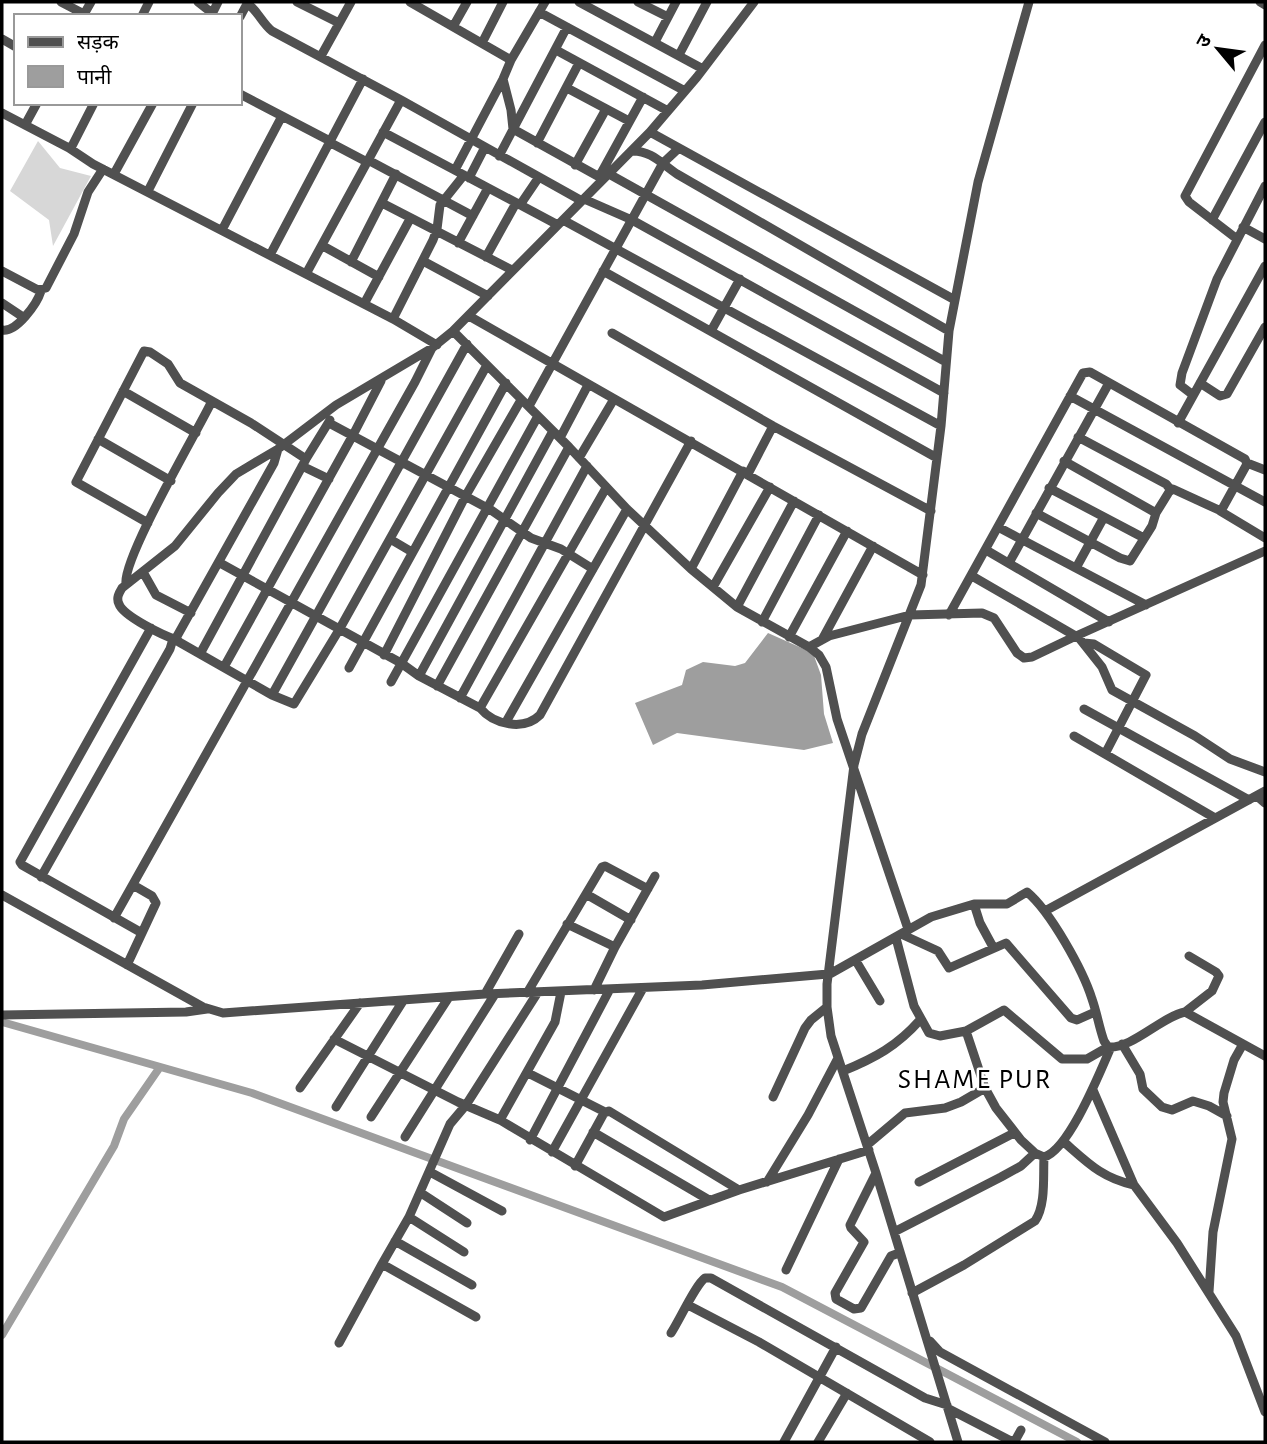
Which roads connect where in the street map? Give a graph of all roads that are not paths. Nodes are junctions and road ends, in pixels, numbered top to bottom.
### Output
1 (61, 2) edge
2 (198, 2) edge
3 (218, 2) edge
4 (297, 2) edge
5 (351, 2) edge
6 (410, 2) edge
7 (467, 2) edge
8 (503, 2) edge
9 (545, 2) edge
10 (580, 2) edge
11 (638, 2) edge
12 (676, 2) edge
13 (707, 2) edge
14 (754, 2) edge
15 (1028, 2) edge
16 (1259, 2) edge
17 (248, 3) edge
18 (312, 5) edge
19 (1265, 5) edge
20 (539, 12) junction
21 (82, 14) edge
22 (211, 14) edge
23 (668, 17) junction
24 (339, 23) junction
25 (454, 25) junction
26 (567, 27) junction
27 (654, 42) junction
28 (482, 43) junction
29 (1265, 45) edge
30 (556, 50) junction
31 (679, 55) junction
32 (321, 56) junction
33 (511, 60) junction
34 (579, 63) junction
35 (704, 69) junction
36 (363, 79) junction
37 (503, 79) junction
38 (567, 88) junction
39 (685, 91) junction
40 (242, 95) edge
41 (643, 97) junction
42 (401, 100) junction
43 (36, 105) edge
44 (93, 105) edge
45 (152, 105) edge
46 (192, 105) edge
47 (606, 109) junction
48 (668, 111) junction
49 (2, 113) edge
50 (282, 116) junction
51 (629, 121) junction
52 (1265, 122) edge
53 (25, 125) junction
54 (513, 130) junction
55 (383, 132) junction
56 (650, 132) junction
57 (471, 138) junction
58 (330, 142) junction
59 (537, 143) junction
60 (485, 147) junction
61 (69, 148) junction
62 (679, 148) junction
63 (631, 151) junction
64 (499, 156) junction
65 (368, 161) junction
66 (663, 163) junction
67 (575, 164) junction
68 (103, 169) junction
69 (114, 174) junction
70 (396, 174) junction
71 (462, 174) junction
72 (539, 177) junction
73 (604, 177) junction
74 (1265, 186) edge
75 (488, 188) junction
76 (148, 191) junction
77 (645, 196) junction
78 (442, 199) junction
79 (583, 200) junction
80 (382, 203) junction
81 (518, 204) junction
82 (1261, 204) edge
83 (472, 216) junction
84 (410, 219) junction
85 (1212, 219) junction
86 (632, 220) junction
87 (560, 222) junction
88 (1243, 227) junction
89 (222, 230) junction
90 (436, 232) junction
91 (1237, 239) junction
92 (1265, 239) edge
93 (458, 243) junction
94 (323, 246) junction
95 (616, 249) junction
96 (270, 255) junction
97 (486, 257) junction
98 (423, 261) junction
99 (351, 262) junction
100 (1265, 265) edge
101 (512, 270) junction
102 (2, 271) edge
103 (603, 271) junction
104 (306, 274) junction
105 (379, 277) junction
106 (740, 279) junction
107 (41, 290) junction
108 (488, 296) junction
109 (955, 300) junction
110 (2, 303) edge
111 (364, 304) junction
112 (725, 307) junction
113 (469, 316) junction
114 (23, 317) junction
115 (393, 318) junction
116 (2, 330) edge
117 (453, 331) junction
118 (711, 331) junction
119 (949, 331) junction
120 (612, 333) dead end
121 (1264, 334) edge
122 (467, 344) junction
123 (434, 347) junction
124 (552, 362) junction
125 (946, 362) junction
126 (487, 365) junction
127 (381, 379) junction
128 (506, 383) junction
129 (1109, 383) junction
130 (1200, 383) junction
131 (588, 385) junction
132 (123, 391) junction
133 (944, 393) junction
134 (1193, 395) junction
135 (1070, 396) junction
136 (614, 399) junction
137 (212, 401) junction
138 (525, 403) junction
139 (336, 405) junction
140 (1094, 409) junction
141 (538, 416) junction
142 (329, 423) junction
143 (1178, 423) junction
144 (773, 426) junction
145 (941, 426) junction
146 (196, 433) junction
147 (556, 434) junction
148 (353, 435) junction
149 (1078, 437) junction
150 (98, 439) junction
151 (691, 442) junction
152 (281, 447) junction
153 (569, 447) junction
154 (377, 448) junction
155 (579, 458) junction
156 (937, 458) junction
157 (402, 461) junction
158 (1064, 461) junction
159 (304, 462) junction
160 (1247, 463) junction
161 (587, 467) junction
162 (1265, 470) edge
163 (746, 473) junction
164 (425, 474) junction
165 (329, 480) junction
166 (171, 481) junction
167 (447, 487) junction
168 (770, 487) junction
169 (1235, 487) junction
170 (606, 488) junction
171 (1049, 488) junction
172 (1171, 490) junction
173 (464, 498) junction
174 (793, 501) junction
175 (1265, 502) edge
176 (487, 508) junction
177 (627, 509) junction
178 (931, 511) junction
179 (1220, 511) junction
180 (1036, 513) junction
181 (1156, 513) junction
182 (819, 515) junction
183 (1104, 517) junction
184 (504, 520) junction
185 (148, 523) junction
186 (645, 527) junction
187 (998, 527) junction
188 (846, 531) junction
189 (522, 532) junction
190 (1144, 538) junction
191 (1265, 538) edge
192 (390, 539) junction
193 (1021, 540) junction
194 (1090, 542) junction
195 (544, 543) junction
196 (873, 546) junction
197 (986, 550) junction
198 (1264, 550) edge
199 (412, 552) junction
200 (569, 554) junction
201 (220, 563) junction
202 (1009, 563) junction
203 (1076, 568) junction
204 (593, 569) junction
205 (691, 569) junction
206 (143, 572) junction
207 (923, 575) junction
208 (243, 576) junction
209 (972, 576) junction
210 (126, 584) junction
211 (713, 587) junction
212 (268, 591) junction
213 (291, 604) junction
214 (1146, 605) junction
215 (737, 607) junction
216 (191, 612) junction
217 (910, 614) junction
218 (949, 615) junction
219 (316, 617) junction
220 (762, 622) junction
221 (1109, 622) junction
222 (151, 628) junction
223 (340, 630) junction
224 (1076, 636) junction
225 (789, 637) junction
226 (823, 638) junction
227 (175, 639) junction
228 (363, 642) junction
229 (1084, 643) junction
230 (809, 647) junction
231 (200, 654) junction
232 (384, 655) junction
233 (401, 663) junction
234 (224, 667) junction
235 (349, 668) dead end
236 (419, 676) junction
237 (247, 680) junction
238 (391, 682) dead end
239 (437, 685) junction
240 (272, 695) junction
241 (460, 698) junction
242 (1133, 702) junction
243 (480, 708) junction
244 (1084, 709) dead end
245 (506, 722) junction
246 (1118, 729) junction
247 (1074, 737) dead end
248 (1105, 754) junction
249 (854, 765) junction
250 (1265, 772) edge
251 (1257, 796) edge
252 (1265, 803) edge
253 (1215, 818) junction
254 (655, 876) dead end
255 (41, 877) junction
256 (133, 886) junction
257 (648, 889) junction
258 (586, 894) junction
259 (2, 895) edge
260 (974, 904) junction
261 (1045, 911) junction
262 (114, 918) junction
263 (631, 920) junction
264 (567, 923) junction
265 (142, 933) junction
266 (519, 934) dead end
267 (901, 934) junction
268 (615, 947) junction
269 (993, 947) junction
270 (1189, 956) dead end
271 (856, 961) junction
272 (127, 965) junction
273 (828, 975) junction
274 (610, 989) junction
275 (643, 989) junction
276 (594, 990) junction
277 (538, 992) junction
278 (561, 992) junction
279 (527, 993) junction
280 (490, 994) junction
281 (449, 997) junction
282 (403, 1001) junction
283 (880, 1001) dead end
284 (360, 1003) junction
285 (827, 1007) junction
286 (207, 1009) junction
287 (1096, 1012) junction
288 (1185, 1012) junction
289 (2, 1015) edge
290 (920, 1020) junction
291 (966, 1031) junction
292 (334, 1039) junction
293 (1122, 1044) junction
294 (1243, 1044) junction
295 (1110, 1047) junction
296 (1265, 1056) edge
297 (369, 1058) junction
298 (838, 1058) junction
299 (843, 1071) junction
300 (400, 1073) junction
301 (528, 1073) junction
302 (300, 1088) dead end
303 (985, 1088) junction
304 (557, 1089) junction
305 (1093, 1090) junction
306 (435, 1091) junction
307 (773, 1097) dead end
308 (581, 1101) junction
309 (466, 1105) junction
310 (336, 1107) dead end
311 (605, 1112) junction
312 (1227, 1116) junction
313 (371, 1117) dead end
314 (500, 1121) junction
315 (593, 1132) junction
316 (1014, 1133) junction
317 (405, 1137) dead end
318 (530, 1140) junction
319 (1064, 1142) junction
320 (868, 1148) junction
321 (552, 1152) junction
322 (1040, 1155) junction
323 (839, 1160) junction
324 (575, 1166) junction
325 (430, 1172) junction
326 (876, 1172) junction
327 (767, 1182) junction
328 (919, 1182) dead end
329 (1134, 1185) junction
330 (739, 1189) junction
331 (421, 1193) junction
332 (709, 1200) junction
333 (502, 1211) dead end
334 (409, 1217) junction
335 (467, 1223) dead end
336 (894, 1232) junction
337 (395, 1241) junction
338 (464, 1252) dead end
339 (899, 1253) junction
340 (383, 1264) junction
341 (786, 1270) dead end
342 (472, 1286) dead end
343 (1209, 1292) junction
344 (912, 1293) junction
345 (688, 1306) junction
346 (477, 1317) dead end
347 (671, 1334) dead end
348 (925, 1334) junction
349 (339, 1343) dead end
350 (836, 1347) junction
351 (820, 1377) junction
352 (847, 1393) junction
353 (948, 1407) junction
354 (1265, 1412) edge
355 (1021, 1430) dead end
356 (784, 1442) edge
357 (818, 1442) edge
358 (930, 1442) edge
359 (958, 1442) edge
360 (1105, 1442) edge

1 - 21 street
2 - 22 street
3 - 22 street
4 - 18 street
5 - 24 street
6 - 25 street
7 - 25 street
8 - 28 street
9 - 20 street
10 - 27 street
11 - 23 street
12 - 23 street
13 - 31 street
14 - 35 street
15 - 109 street
16 - 19 street
17 - 32 street
18 - 24 street
20 - 26 street
20 - 33 street
23 - 27 street
24 - 32 street
25 - 28 street
26 - 30 street
26 - 39 street
27 - 31 street
28 - 33 street
29 - 85 street
30 - 34 street
30 - 54 street
31 - 35 street
32 - 36 street
33 - 37 street
34 - 38 street
34 - 41 street
35 - 39 street
36 - 42 street
36 - 58 street
37 - 54 street
37 - 57 street
38 - 47 street
38 - 59 street
39 - 48 street
40 - 50 street
41 - 48 street
41 - 51 street
42 - 55 street
42 - 57 street
43 - 53 street
44 - 61 street
45 - 69 street
46 - 76 street
47 - 51 street
47 - 67 street
48 - 56 street
49 - 53 street
50 - 58 street
50 - 89 street
51 - 73 street
52 - 85 street
53 - 61 street
54 - 59 street
54 - 64 street
55 - 65 street
55 - 71 street
56 - 62 street
56 - 63 street
57 - 60 street
57 - 71 street
58 - 65 street
58 - 96 street
59 - 67 street
60 - 64 street
60 - 71 street
61 - 68 street
62 - 66 street
62 - 109 street
63 - 66 street
63 - 73 street
64 - 72 street
65 - 70 street
65 - 94 street
66 - 77 street
66 - 119 street
67 - 73 street
68 - 69 street
68 - 107 street
69 - 76 street
70 - 78 street
70 - 80 street
71 - 75 street
71 - 78 street
72 - 79 street
72 - 81 street
73 - 77 street
73 - 79 street
74 - 82 street
75 - 81 street
75 - 83 street
76 - 89 street
77 - 86 street
77 - 125 street
78 - 83 street
78 - 90 street
79 - 86 street
79 - 87 street
80 - 84 street
80 - 99 street
81 - 87 street
81 - 97 street
82 - 88 street
83 - 93 street
84 - 90 street
84 - 105 street
85 - 91 street
86 - 95 street
86 - 106 street
87 - 95 street
87 - 101 street
88 - 91 street
88 - 92 street
89 - 96 street
90 - 93 street
90 - 98 street
91 - 134 street
93 - 97 street
94 - 99 street
94 - 104 street
95 - 103 street
95 - 112 street
96 - 104 street
97 - 101 street
98 - 108 street
98 - 115 street
99 - 105 street
100 - 130 street
101 - 108 street
102 - 107 street
103 - 118 street
103 - 124 street
104 - 111 street
105 - 111 street
106 - 112 street
106 - 133 street
107 - 114 street
108 - 113 street
109 - 119 street
110 - 114 street
111 - 115 street
112 - 118 street
112 - 145 street
113 - 117 street
113 - 124 street
114 - 116 street
115 - 123 street
117 - 122 street
117 - 123 street
118 - 156 street
119 - 125 street
120 - 144 street
121 - 130 street
122 - 126 street
122 - 157 street
123 - 127 street
123 - 154 street
124 - 131 street
124 - 138 street
125 - 133 street
126 - 128 street
126 - 164 street
127 - 139 street
127 - 148 street
128 - 138 street
128 - 167 street
129 - 135 street
129 - 140 street
129 - 143 street
130 - 134 street
131 - 136 street
131 - 147 street
132 - 137 street
132 - 146 street
132 - 150 street
133 - 145 street
134 - 143 street
135 - 140 street
135 - 187 street
136 - 151 street
136 - 155 street
137 - 146 street
137 - 152 street
138 - 141 street
138 - 173 street
139 - 142 street
139 - 152 street
140 - 149 street
140 - 169 street
141 - 147 street
141 - 176 street
142 - 148 street
142 - 159 street
143 - 160 street
144 - 163 street
144 - 178 street
145 - 156 street
146 - 166 street
147 - 153 street
147 - 184 street
148 - 154 street
148 - 165 street
149 - 158 street
149 - 172 street
150 - 166 street
150 - 185 street
151 - 163 street
151 - 186 street
152 - 159 street
152 - 201 street
152 - 206 street
153 - 155 street
153 - 189 street
154 - 157 street
154 - 213 street
155 - 161 street
156 - 178 street
157 - 164 street
157 - 219 street
158 - 171 street
158 - 181 street
159 - 165 street
159 - 208 street
160 - 162 street
160 - 169 street
161 - 170 street
161 - 195 street
163 - 168 street
163 - 205 street
164 - 167 street
164 - 192 street
165 - 212 street
166 - 185 street
167 - 173 street
167 - 199 street
168 - 174 street
168 - 211 street
169 - 175 street
169 - 179 street
170 - 177 street
170 - 200 street
171 - 180 street
171 - 183 street
172 - 179 street
172 - 181 street
173 - 176 street
173 - 232 street
174 - 182 street
174 - 215 street
176 - 184 street
176 - 233 street
177 - 186 street
177 - 204 street
178 - 207 street
179 - 191 street
180 - 193 street
180 - 194 street
181 - 190 street
182 - 188 street
182 - 220 street
183 - 190 street
183 - 194 street
184 - 189 street
184 - 236 street
185 - 210 street
186 - 205 street
186 - 245 street
187 - 193 street
187 - 197 street
188 - 196 street
188 - 225 street
189 - 195 street
189 - 239 street
190 - 194 street
192 - 199 street
192 - 223 street
193 - 202 street
193 - 203 street
194 - 203 street
195 - 200 street
195 - 241 street
196 - 207 street
196 - 226 street
197 - 202 street
197 - 209 street
198 - 214 street
199 - 228 street
200 - 204 street
200 - 243 street
201 - 208 street
201 - 216 street
202 - 221 street
203 - 214 street
204 - 245 street
205 - 211 street
206 - 210 street
206 - 216 street
207 - 217 street
208 - 212 street
208 - 231 street
209 - 218 street
209 - 224 street
210 - 222 street
211 - 215 street
212 - 213 street
212 - 234 street
213 - 219 street
213 - 237 street
214 - 221 street
215 - 220 street
216 - 227 street
217 - 218 street
217 - 226 street
217 - 249 street
218 - 224 street
219 - 223 street
219 - 240 street
220 - 225 street
221 - 224 street
222 - 227 street
222 - 255 street
223 - 228 street
223 - 240 street
224 - 229 street
225 - 230 street
226 - 230 street
227 - 231 street
227 - 255 street
228 - 232 street
228 - 235 street
229 - 242 street
229 - 242 street
230 - 249 street
231 - 234 street
232 - 233 street
233 - 236 street
233 - 238 street
234 - 237 street
236 - 239 street
237 - 240 street
237 - 256 street
239 - 241 street
241 - 243 street
242 - 246 street
242 - 250 street
243 - 245 street
244 - 246 street
246 - 248 street
246 - 251 street
247 - 248 street
248 - 253 street
249 - 267 street
249 - 273 street
251 - 252 street
251 - 253 street
253 - 261 street
254 - 257 street
255 - 262 street
256 - 262 street
256 - 265 street
257 - 258 street
257 - 263 street
258 - 263 street
258 - 264 street
259 - 272 street
260 - 261 street
260 - 267 street
260 - 269 street
261 - 287 street
262 - 265 street
263 - 268 street
264 - 268 street
264 - 279 street
265 - 272 street
266 - 280 street
267 - 269 street
267 - 271 street
267 - 290 street
268 - 276 street
269 - 287 street
270 - 288 street
271 - 273 street
271 - 283 street
272 - 286 street
273 - 275 street
273 - 285 street
274 - 275 street
274 - 276 street
274 - 304 street
275 - 308 street
276 - 278 street
277 - 278 street
277 - 279 street
277 - 309 street
278 - 301 street
279 - 280 street
280 - 281 street
280 - 306 street
281 - 282 street
281 - 300 street
282 - 284 street
282 - 297 street
284 - 286 street
284 - 292 street
285 - 298 street
285 - 307 street
286 - 289 street
287 - 295 street
288 - 293 street
288 - 294 street
290 - 291 street
290 - 299 street
291 - 295 street
291 - 303 street
292 - 297 street
292 - 302 street
293 - 295 street
293 - 312 street
294 - 296 street
294 - 312 street
295 - 305 street
297 - 300 street
297 - 310 street
298 - 299 street
298 - 327 street
299 - 320 street
300 - 306 street
300 - 313 street
301 - 304 street
301 - 314 street
303 - 316 street
303 - 320 street
304 - 308 street
304 - 318 street
305 - 319 street
305 - 329 street
306 - 309 street
306 - 317 street
308 - 311 street
308 - 321 street
309 - 314 street
309 - 325 street
311 - 315 street
311 - 330 street
312 - 343 street
314 - 318 street
315 - 324 street
315 - 332 street
316 - 322 street
316 - 328 street
318 - 321 street
319 - 322 street
319 - 329 street
320 - 323 street
320 - 326 street
321 - 324 street
322 - 336 street
322 - 344 street
323 - 327 street
323 - 341 street
324 - 332 street
325 - 331 street
325 - 333 street
326 - 336 street
326 - 339 street
327 - 330 street
329 - 343 street
330 - 332 street
331 - 334 street
331 - 335 street
334 - 337 street
334 - 338 street
336 - 339 street
337 - 340 street
337 - 342 street
339 - 344 street
340 - 346 street
340 - 349 street
343 - 354 street
344 - 348 street
345 - 347 street
345 - 350 street
345 - 351 street
348 - 353 street
348 - 360 street
350 - 351 street
350 - 353 street
351 - 352 street
351 - 356 street
352 - 357 street
352 - 358 street
353 - 355 street
353 - 359 street

